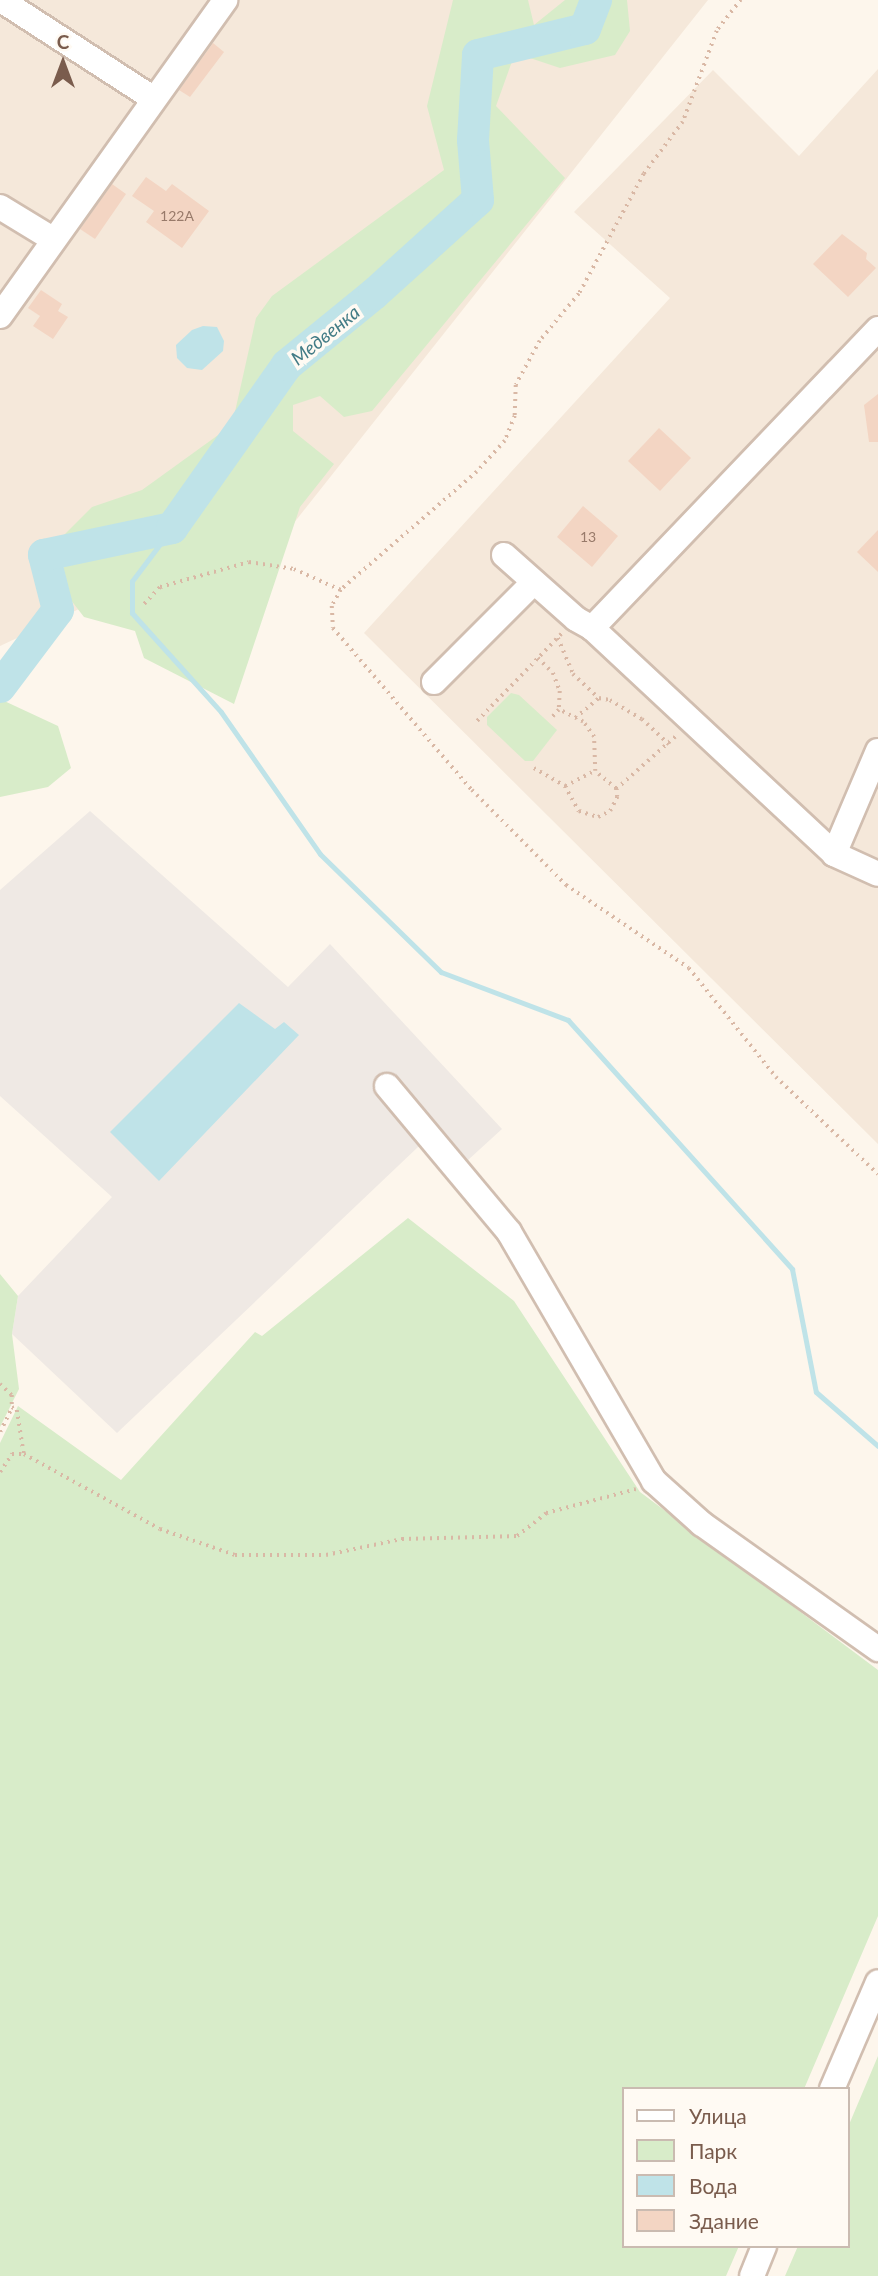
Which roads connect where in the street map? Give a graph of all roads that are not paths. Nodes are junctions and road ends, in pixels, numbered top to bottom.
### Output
1 (1, 0) edge
2 (225, 0) edge
3 (154, 99) junction
4 (0, 208) edge
5 (54, 240) junction
6 (0, 316) edge
7 (878, 329) edge
8 (504, 555) dead end
9 (534, 582) junction
10 (584, 623) junction
11 (434, 682) dead end
12 (878, 751) edge
13 (834, 854) junction
14 (878, 874) edge
15 (387, 1086) dead end
16 (878, 1649) edge
17 (878, 1982) edge
18 (833, 2087) edge
19 (763, 2248) edge
20 (752, 2276) edge

1 - 3 street
2 - 3 street
3 - 5 street
4 - 5 street
5 - 6 street
7 - 10 street
8 - 9 street
9 - 10 street
9 - 11 street
10 - 13 street
12 - 13 street
13 - 14 street
15 - 16 street
17 - 18 street
19 - 20 street

